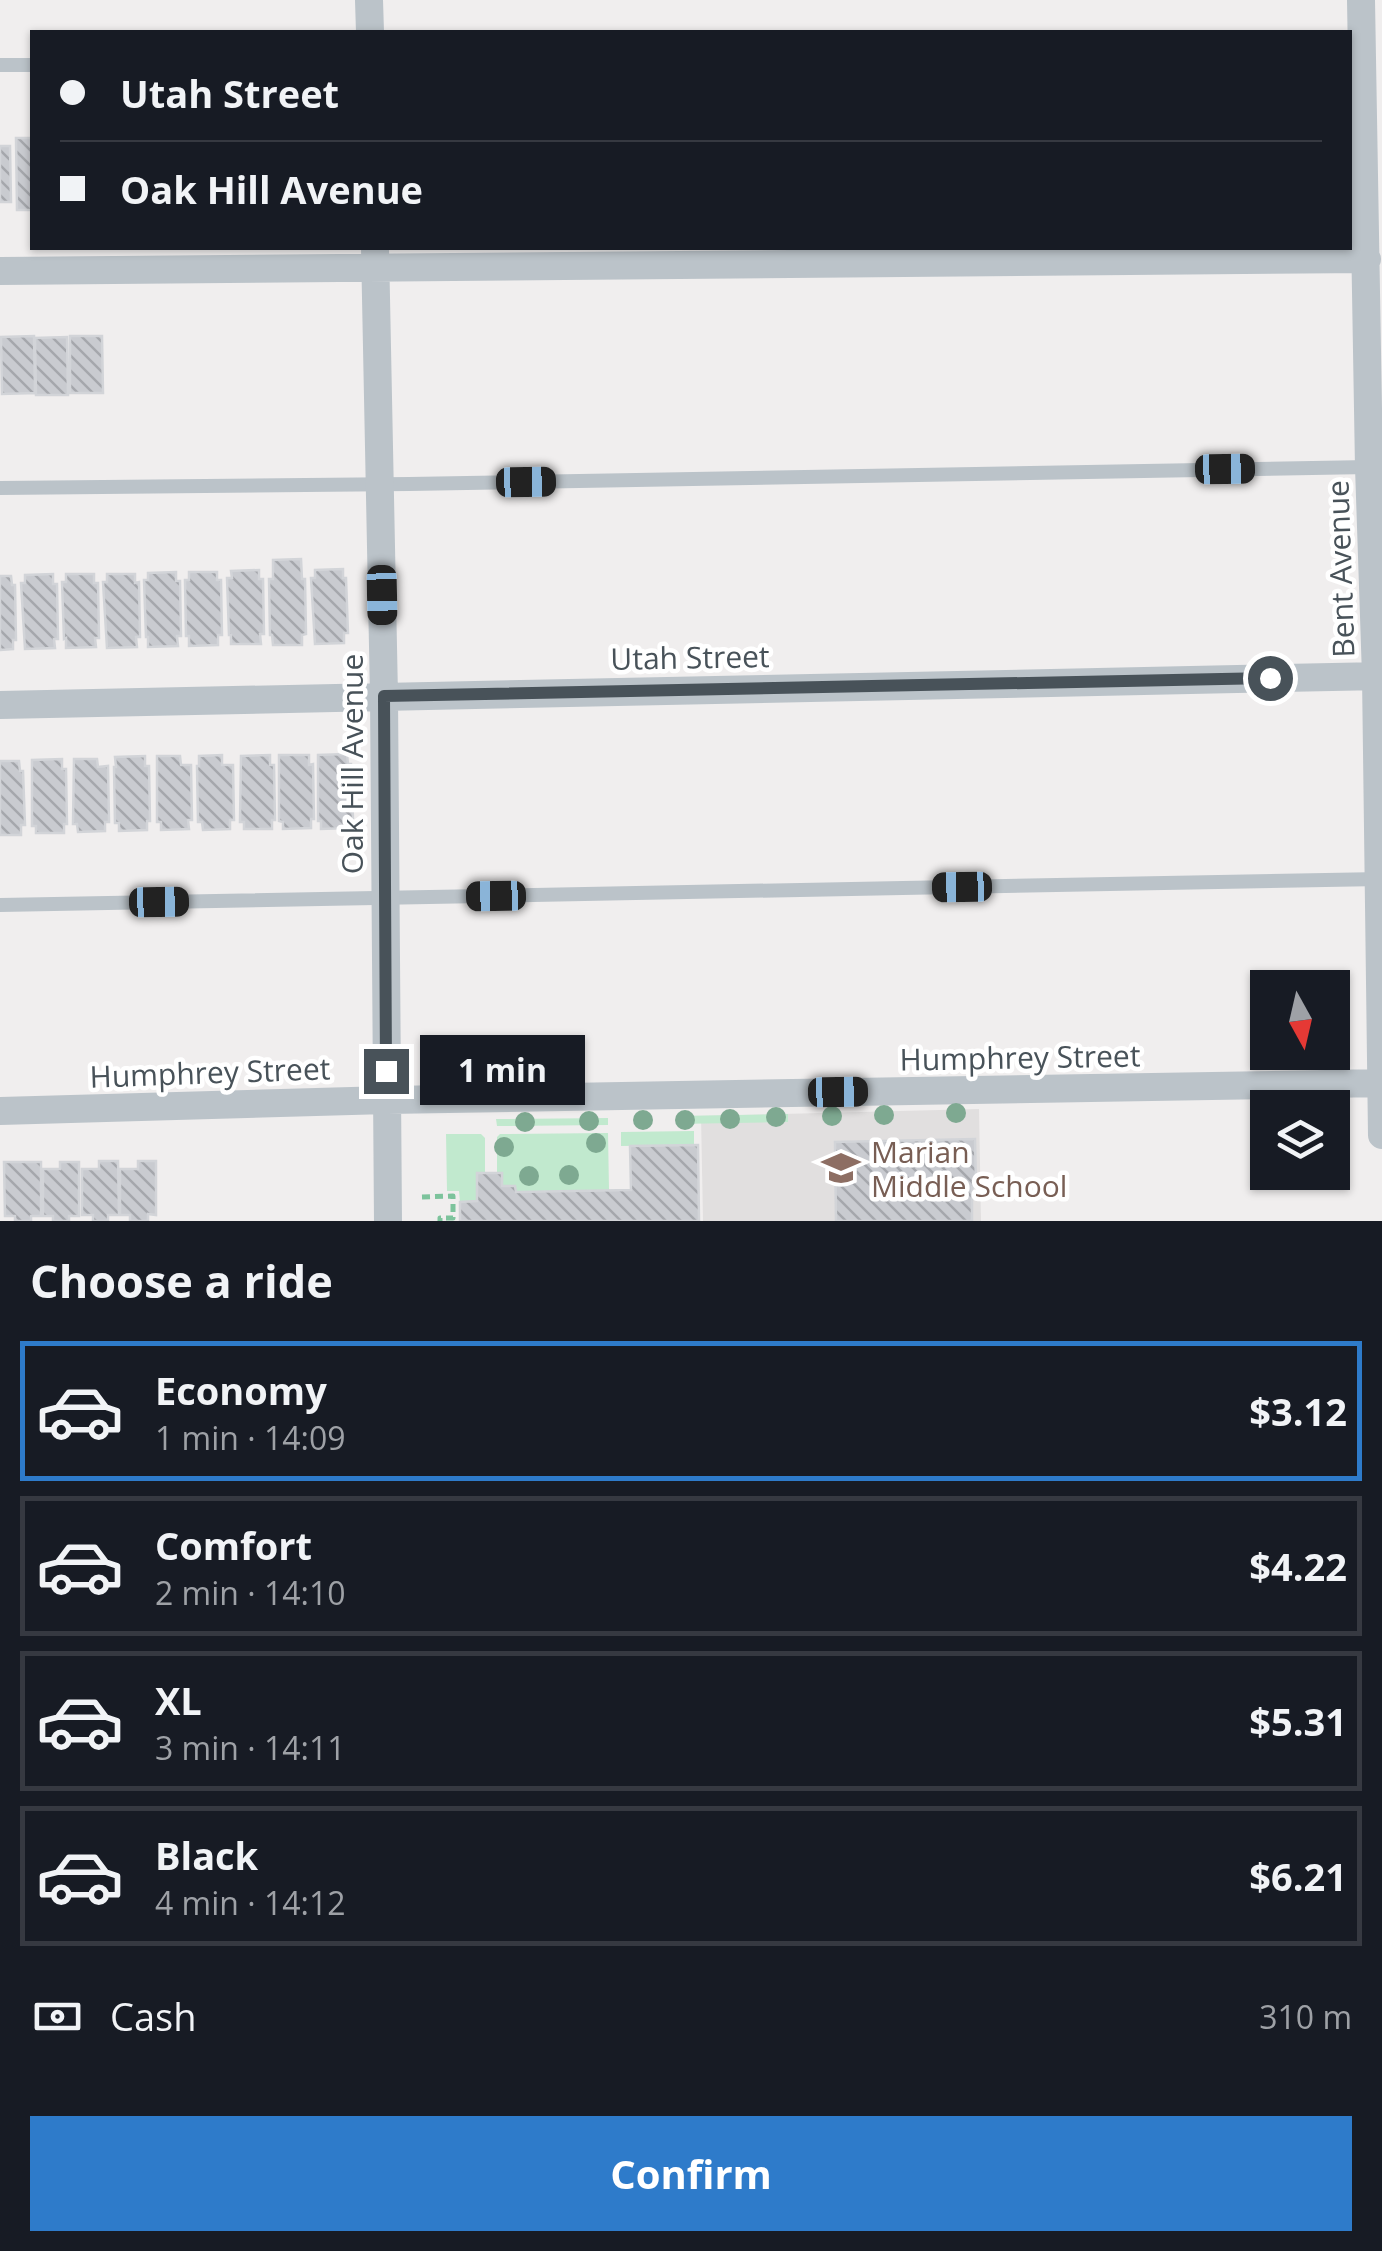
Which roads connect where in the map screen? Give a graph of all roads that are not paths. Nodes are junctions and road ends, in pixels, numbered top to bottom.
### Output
1 (369, 0) edge
2 (1361, 0) edge
3 (370, 30) edge
4 (1356, 59) edge
5 (0, 66) edge
6 (30, 66) edge
7 (376, 258) edge
8 (1367, 259) junction
9 (0, 271) edge
10 (1368, 467) junction
11 (380, 484) junction
12 (0, 488) edge
13 (1379, 676) edge
14 (384, 696) junction
15 (0, 704) edge
16 (1380, 879) edge
17 (384, 898) junction
18 (0, 905) edge
19 (1381, 1083) edge
20 (387, 1100) junction
21 (0, 1110) edge
22 (1382, 1136) edge
23 (388, 1221) edge

1 - 3 street
2 - 4 street, Bent Avenue
4 - 8 street, Bent Avenue
5 - 6 lane
7 - 8 street
7 - 9 street
7 - 11 street, Oak Hill Avenue
8 - 10 street, Bent Avenue
10 - 11 lane
10 - 13 street, Bent Avenue
11 - 12 lane
11 - 14 street, Oak Hill Avenue
13 - 14 street, Utah Street
13 - 16 street, Bent Avenue
14 - 15 street, Utah Street
14 - 17 street, Oak Hill Avenue
16 - 17 lane
16 - 19 street, Bent Avenue
17 - 18 lane
17 - 20 street, Oak Hill Avenue
19 - 20 street, Humphrey Street
19 - 22 street, Bent Avenue
20 - 21 street, Humphrey Street
20 - 23 street, Oak Hill Avenue

